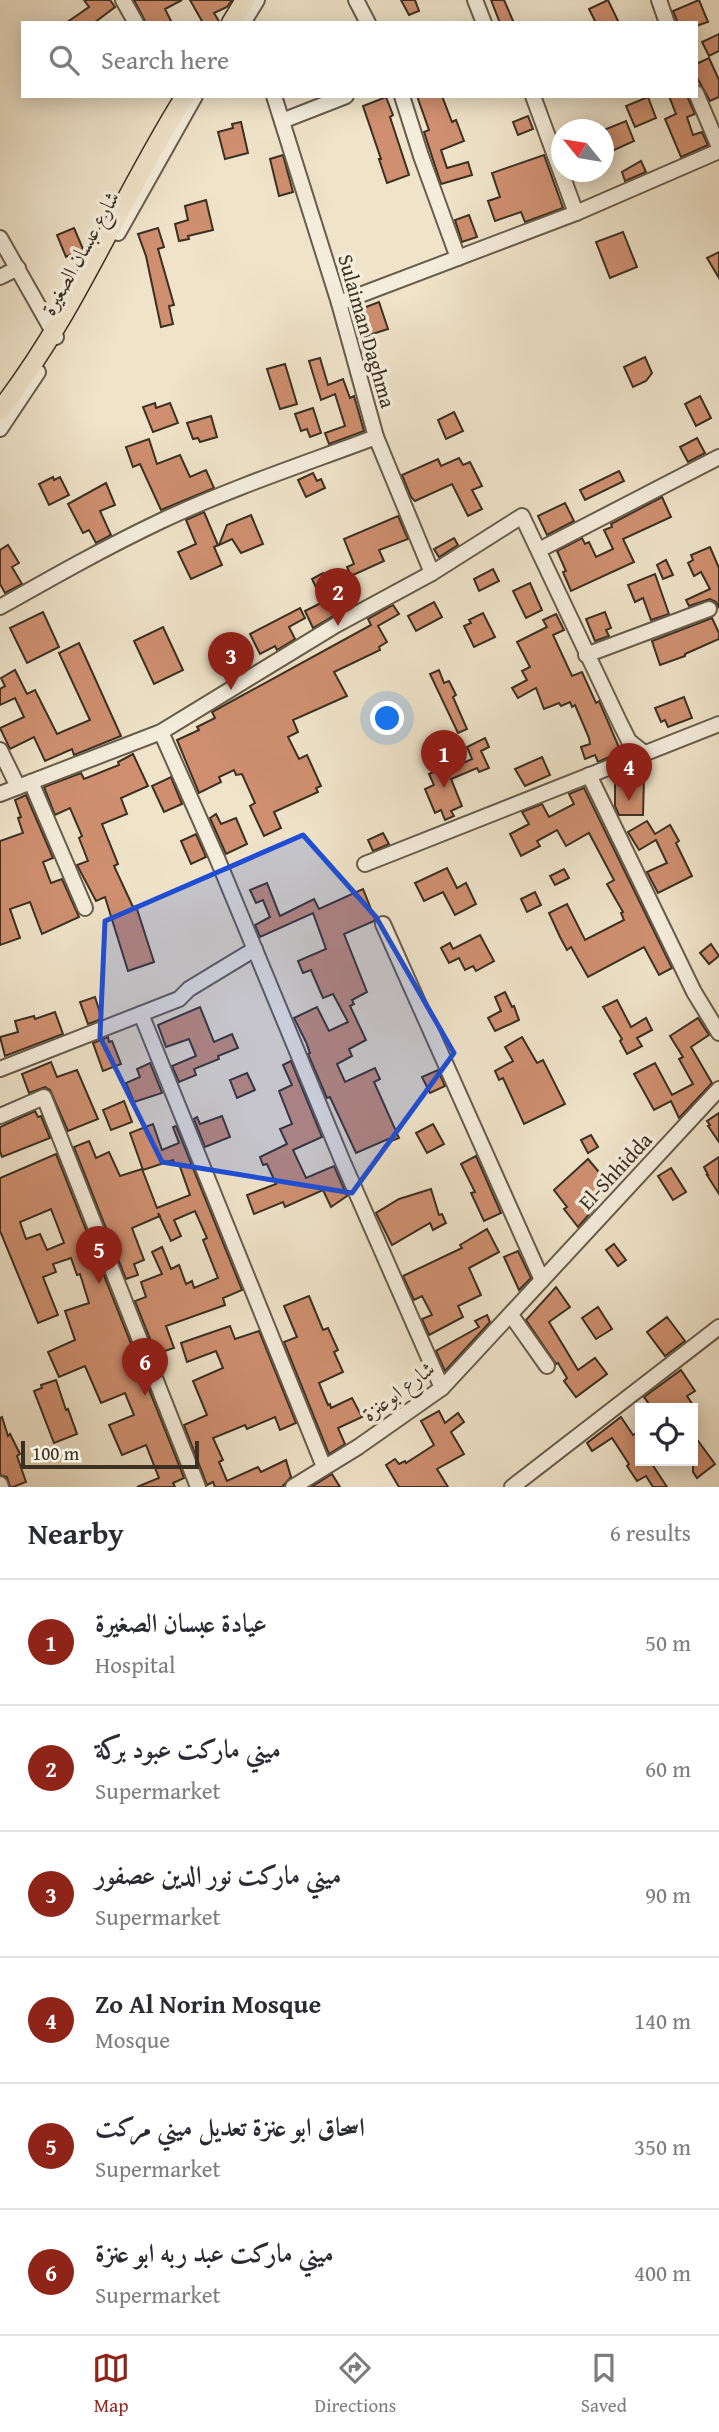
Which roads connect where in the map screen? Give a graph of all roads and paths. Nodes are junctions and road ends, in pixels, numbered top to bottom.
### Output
1 (123, 0) edge
2 (356, 0) edge
3 (475, 0) edge
4 (659, 0) edge
5 (250, 11) edge
6 (135, 21) edge
7 (234, 21) edge
8 (367, 21) edge
9 (483, 21) edge
10 (666, 21) edge
11 (275, 98) edge
12 (341, 98) edge
13 (403, 98) edge
14 (534, 98) edge
15 (698, 98) edge
16 (184, 101) edge
17 (282, 121) junction
18 (718, 154) edge
19 (576, 213) junction
20 (0, 238) edge
21 (458, 258) junction
22 (18, 268) junction
23 (0, 277) edge
24 (339, 303) junction
25 (56, 337) junction
26 (0, 410) edge
27 (0, 429) edge
28 (376, 437) junction
29 (719, 457) edge
30 (539, 550) junction
31 (432, 573) junction
32 (0, 607) edge
33 (709, 609) dead end
34 (586, 655) junction
35 (719, 724) edge
36 (162, 732) junction
37 (0, 750) edge
38 (643, 752) junction
39 (589, 775) junction
40 (24, 785) junction
41 (0, 794) edge
42 (365, 864) dead end
43 (85, 908) dead end
44 (383, 924) dead end
45 (255, 950) junction
46 (141, 1014) junction
47 (719, 1033) edge
48 (0, 1069) edge
49 (719, 1089) edge
50 (0, 1116) edge
51 (542, 1280) junction
52 (511, 1315) junction
53 (719, 1327) edge
54 (547, 1366) dead end
55 (442, 1388) junction
56 (324, 1467) junction
57 (198, 1487) edge
58 (293, 1487) edge
59 (512, 1487) edge

1 - 6 street
2 - 8 street
3 - 9 street
4 - 10 street
5 - 7 main road
11 - 17 street, Sulaiman Daghma
12 - 17 street
13 - 21 street
14 - 19 street
15 - 18 street
16 - 25 main road, شارع عبسان الصغيرة
17 - 24 street, Sulaiman Daghma
18 - 19 street
19 - 21 street
20 - 22 street
21 - 24 street
22 - 23 street
22 - 25 street
24 - 28 street, Sulaiman Daghma
25 - 26 main road, شارع عبسان الصغيرة
25 - 27 street, شارع عبسان الصغيرة
28 - 31 street, Sulaiman Daghma
28 - 32 street
29 - 30 street
30 - 31 street
30 - 34 street
31 - 36 street
33 - 34 street
34 - 38 street
35 - 38 street
36 - 40 street
36 - 45 street
37 - 40 street
38 - 39 street
39 - 42 street
39 - 47 street
40 - 41 street
40 - 43 street
44 - 51 street
45 - 46 street
45 - 55 street
46 - 48 street
46 - 56 street
49 - 51 street, El-Shhidda
50 - 57 street
51 - 52 street, شارع ابوعنزة
52 - 54 street
52 - 55 street, شارع ابوعنزة
53 - 59 street
55 - 56 street, شارع ابوعنزة
56 - 58 street, شارع ابوعنزة

